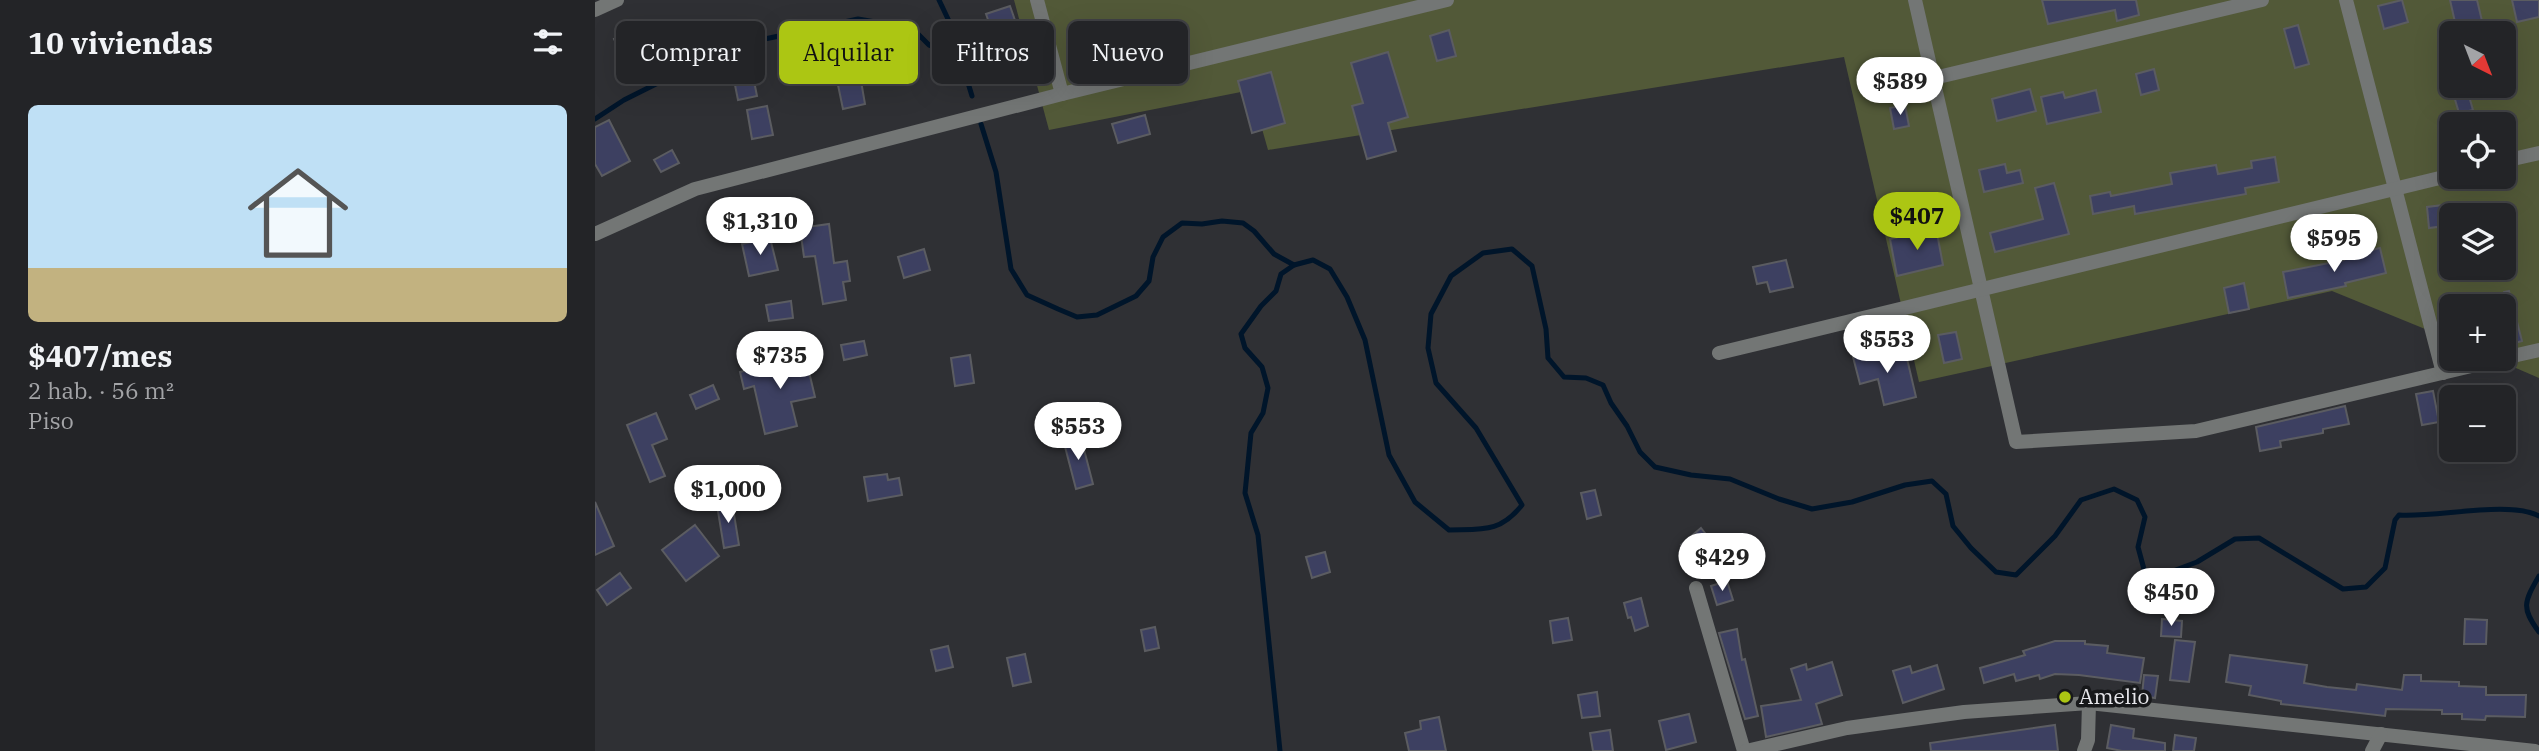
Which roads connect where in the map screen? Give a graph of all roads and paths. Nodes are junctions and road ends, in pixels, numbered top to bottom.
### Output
1 (617, 0) edge
2 (1037, 0) edge
3 (1447, 0) edge
4 (1915, 0) edge
5 (2262, 0) edge
6 (2346, 0) edge
7 (595, 10) edge
8 (1934, 78) junction
9 (1062, 94) junction
10 (2539, 153) edge
11 (2516, 158) edge
12 (2439, 177) edge
13 (2395, 189) junction
14 (595, 234) edge
15 (1982, 289) junction
16 (2539, 349) edge
17 (1719, 353) dead end
18 (2516, 355) edge
19 (2451, 371) edge
20 (2443, 373) junction
21 (1696, 588) dead end
22 (2089, 703) junction
23 (2381, 734) junction
24 (1745, 751) edge
25 (2084, 751) edge
26 (2372, 751) edge
27 (2535, 751) edge

1 - 7 street
2 - 9 street
3 - 9 street
4 - 8 street
5 - 8 street
6 - 13 street
8 - 15 street
9 - 14 street
10 - 11 street
12 - 13 street
13 - 15 street
13 - 20 street
15 - 17 street
15 - 20 street
16 - 18 street
19 - 20 street
21 - 24 street
22 - 23 street
22 - 24 street
22 - 25 street
23 - 26 street
23 - 27 street

